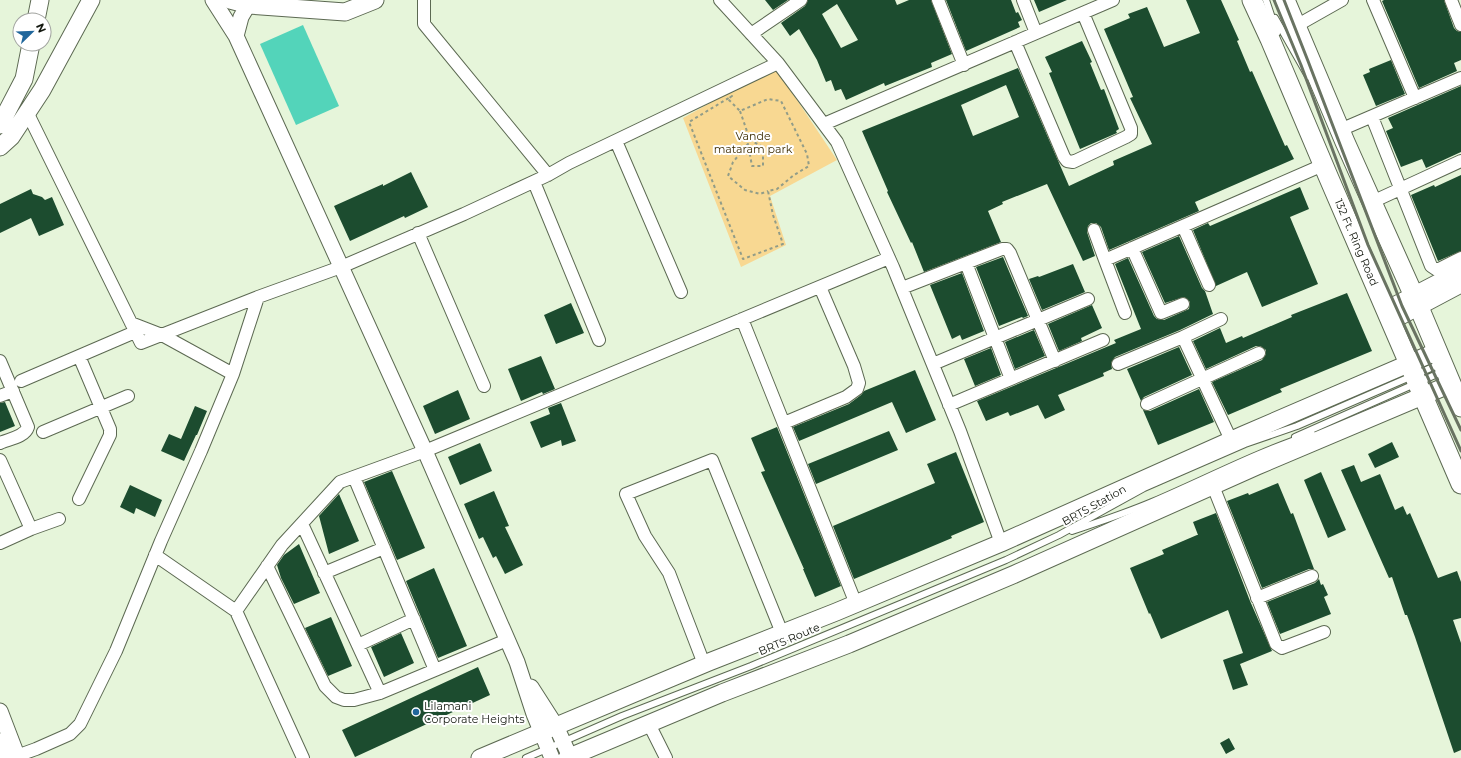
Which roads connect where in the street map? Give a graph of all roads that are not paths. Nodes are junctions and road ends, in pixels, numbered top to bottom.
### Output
1 (40, 0) edge
2 (91, 0) edge
3 (213, 0) edge
4 (230, 0) edge
5 (332, 0) edge
6 (349, 0) edge
7 (375, 0) edge
8 (424, 0) edge
9 (720, 0) edge
10 (801, 0) edge
11 (938, 0) edge
12 (1024, 0) edge
13 (1113, 0) edge
14 (1342, 0) edge
15 (1451, 0) edge
16 (1267, 1) edge
17 (1376, 1) edge
18 (250, 2) edge
19 (38, 12) edge
20 (1083, 13) junction
21 (1461, 25) edge
22 (1296, 26) junction
23 (1036, 33) junction
24 (751, 34) junction
25 (236, 36) junction
26 (1015, 42) junction
27 (1280, 42) dead end
28 (29, 52) edge
29 (1285, 57) dead end
30 (778, 63) junction
31 (964, 65) junction
32 (1461, 78) edge
33 (1310, 80) dead end
34 (1318, 94) dead end
35 (1415, 98) junction
36 (27, 112) junction
37 (1372, 117) junction
38 (1, 124) edge
39 (824, 124) junction
40 (1342, 136) junction
41 (616, 141) junction
42 (0, 146) edge
43 (1321, 160) junction
44 (1461, 161) edge
45 (548, 175) junction
46 (534, 182) junction
47 (1400, 189) junction
48 (1372, 202) junction
49 (1182, 226) junction
50 (1094, 230) dead end
51 (418, 233) junction
52 (1132, 248) junction
53 (890, 258) junction
54 (1461, 258) edge
55 (1105, 260) junction
56 (966, 263) junction
57 (341, 267) junction
58 (1461, 270) edge
59 (1208, 285) dead end
60 (1461, 285) edge
61 (820, 287) junction
62 (902, 288) junction
63 (681, 292) dead end
64 (258, 297) junction
65 (1088, 298) dead end
66 (1417, 302) junction
67 (1183, 304) dead end
68 (1125, 313) dead end
69 (1388, 316) junction
70 (742, 319) junction
71 (1221, 319) dead end
72 (1038, 320) junction
73 (133, 327) junction
74 (162, 335) junction
75 (1183, 337) junction
76 (995, 338) junction
77 (599, 340) dead end
78 (1103, 340) dead end
79 (1259, 353) dead end
80 (79, 356) junction
81 (0, 361) edge
82 (1055, 361) junction
83 (933, 364) junction
84 (1118, 364) dead end
85 (1444, 367) junction
86 (233, 374) junction
87 (1202, 378) junction
88 (1011, 379) junction
89 (1416, 379) junction
90 (21, 381) dead end
91 (484, 386) dead end
92 (13, 391) junction
93 (0, 396) edge
94 (128, 396) dead end
95 (1147, 404) dead end
96 (950, 405) junction
97 (1461, 407) edge
98 (100, 408) junction
99 (1387, 410) junction
100 (784, 423) junction
101 (43, 432) dead end
102 (1230, 440) junction
103 (0, 443) edge
104 (1285, 443) junction
105 (425, 451) junction
106 (0, 460) edge
107 (1456, 471) edge
108 (354, 477) junction
109 (1461, 484) edge
110 (1213, 486) junction
111 (6, 487) edge
112 (79, 499) dead end
113 (59, 519) dead end
114 (302, 524) junction
115 (31, 530) junction
116 (1059, 535) junction
117 (0, 543) edge
118 (1002, 543) junction
119 (384, 548) junction
120 (155, 555) junction
121 (267, 566) junction
122 (324, 573) junction
123 (1312, 576) dead end
124 (1258, 598) junction
125 (856, 604) junction
126 (236, 611) junction
127 (414, 619) junction
128 (1324, 632) dead end
129 (782, 633) junction
130 (507, 640) junction
131 (358, 645) junction
132 (517, 662) junction
133 (704, 664) junction
134 (435, 670) junction
135 (380, 693) junction
136 (0, 711) edge
137 (649, 724) junction
138 (559, 733) junction
139 (0, 741) edge
140 (547, 746) edge
141 (13, 758) edge
142 (303, 758) edge
143 (480, 758) edge
144 (526, 758) edge
145 (568, 758) edge
146 (666, 758) edge

1 - 19 main road
2 - 36 main road
3 - 25 street
4 - 18 main road
5 - 6 main road
7 - 18 main road
8 - 45 street
9 - 24 street
10 - 24 street
11 - 31 street
12 - 23 street
13 - 20 street
14 - 22 street
15 - 21 street
16 - 22 main road
16 - 27 lane
16 - 33 lane
16 - 43 main road, 132 Ft. Ring Road
17 - 35 street
18 - 25 street
20 - 23 street
20 - 26 street
22 - 40 main road
23 - 26 street
24 - 30 street
25 - 57 street
26 - 31 street
28 - 38 main road
29 - 43 lane
30 - 39 street
30 - 41 street
31 - 39 street
32 - 35 street
34 - 40 lane
35 - 37 street
36 - 42 main road
36 - 73 street
37 - 40 street
37 - 47 street
39 - 53 street
40 - 48 main road
41 - 45 street
41 - 63 street
43 - 49 street
43 - 69 main road, 132 Ft. Ring Road
44 - 47 street
45 - 46 street
46 - 51 street
46 - 77 street
47 - 48 street
47 - 54 street
48 - 66 main road
49 - 52 street
49 - 59 street
50 - 55 street
51 - 57 street
51 - 91 street
52 - 55 street
52 - 67 street
53 - 61 street
53 - 62 street
55 - 68 street
56 - 62 street
56 - 72 street
56 - 76 street
57 - 64 street
57 - 105 street
58 - 66 street
60 - 66 street
61 - 70 street
61 - 100 street
62 - 83 street
64 - 74 street
64 - 86 street
65 - 72 street
66 - 69 street
66 - 85 main road
69 - 89 main road, 132 Ft. Ring Road
70 - 100 street
70 - 105 street
71 - 75 street
72 - 76 street
72 - 82 street
73 - 74 street
73 - 80 street
74 - 86 street
75 - 84 street
75 - 87 street
76 - 83 street
76 - 88 street
78 - 82 street
79 - 87 street
80 - 90 street
80 - 98 street
81 - 92 street
82 - 88 street
83 - 96 street
85 - 89 main road
85 - 89 main road
85 - 97 main road
86 - 120 street
87 - 95 street
87 - 102 street
88 - 96 street
89 - 99 main road
89 - 102 main road
89 - 104 lane
89 - 107 main road, 132 Ft. Ring Road
89 - 116 lane, BRTS Station
92 - 93 street
92 - 103 street
94 - 98 street
96 - 118 street
98 - 101 street
98 - 112 street
99 - 104 lane
99 - 110 main road
100 - 125 street
102 - 118 main road
104 - 116 lane, BRTS Station
105 - 108 street
105 - 130 street
106 - 111 street
107 - 109 main road, 132 Ft. Ring Road
108 - 114 street
108 - 119 street
110 - 124 street
110 - 137 main road
111 - 115 street
113 - 115 street
114 - 121 street
114 - 122 street
115 - 117 street
116 - 138 lane, BRTS Route
118 - 125 main road
119 - 122 street
119 - 127 street
120 - 126 street
120 - 141 street
121 - 126 street
121 - 135 street
122 - 131 street
123 - 124 street
124 - 128 street
125 - 129 main road
126 - 142 street
127 - 131 street
127 - 134 street
129 - 133 main road
129 - 133 street
130 - 132 street
130 - 134 street
131 - 135 street
132 - 138 street
132 - 140 street
133 - 138 main road
134 - 135 street
136 - 141 street
137 - 145 main road
137 - 146 street
138 - 140 main road
138 - 145 street
139 - 141 street
140 - 143 main road
140 - 144 lane

